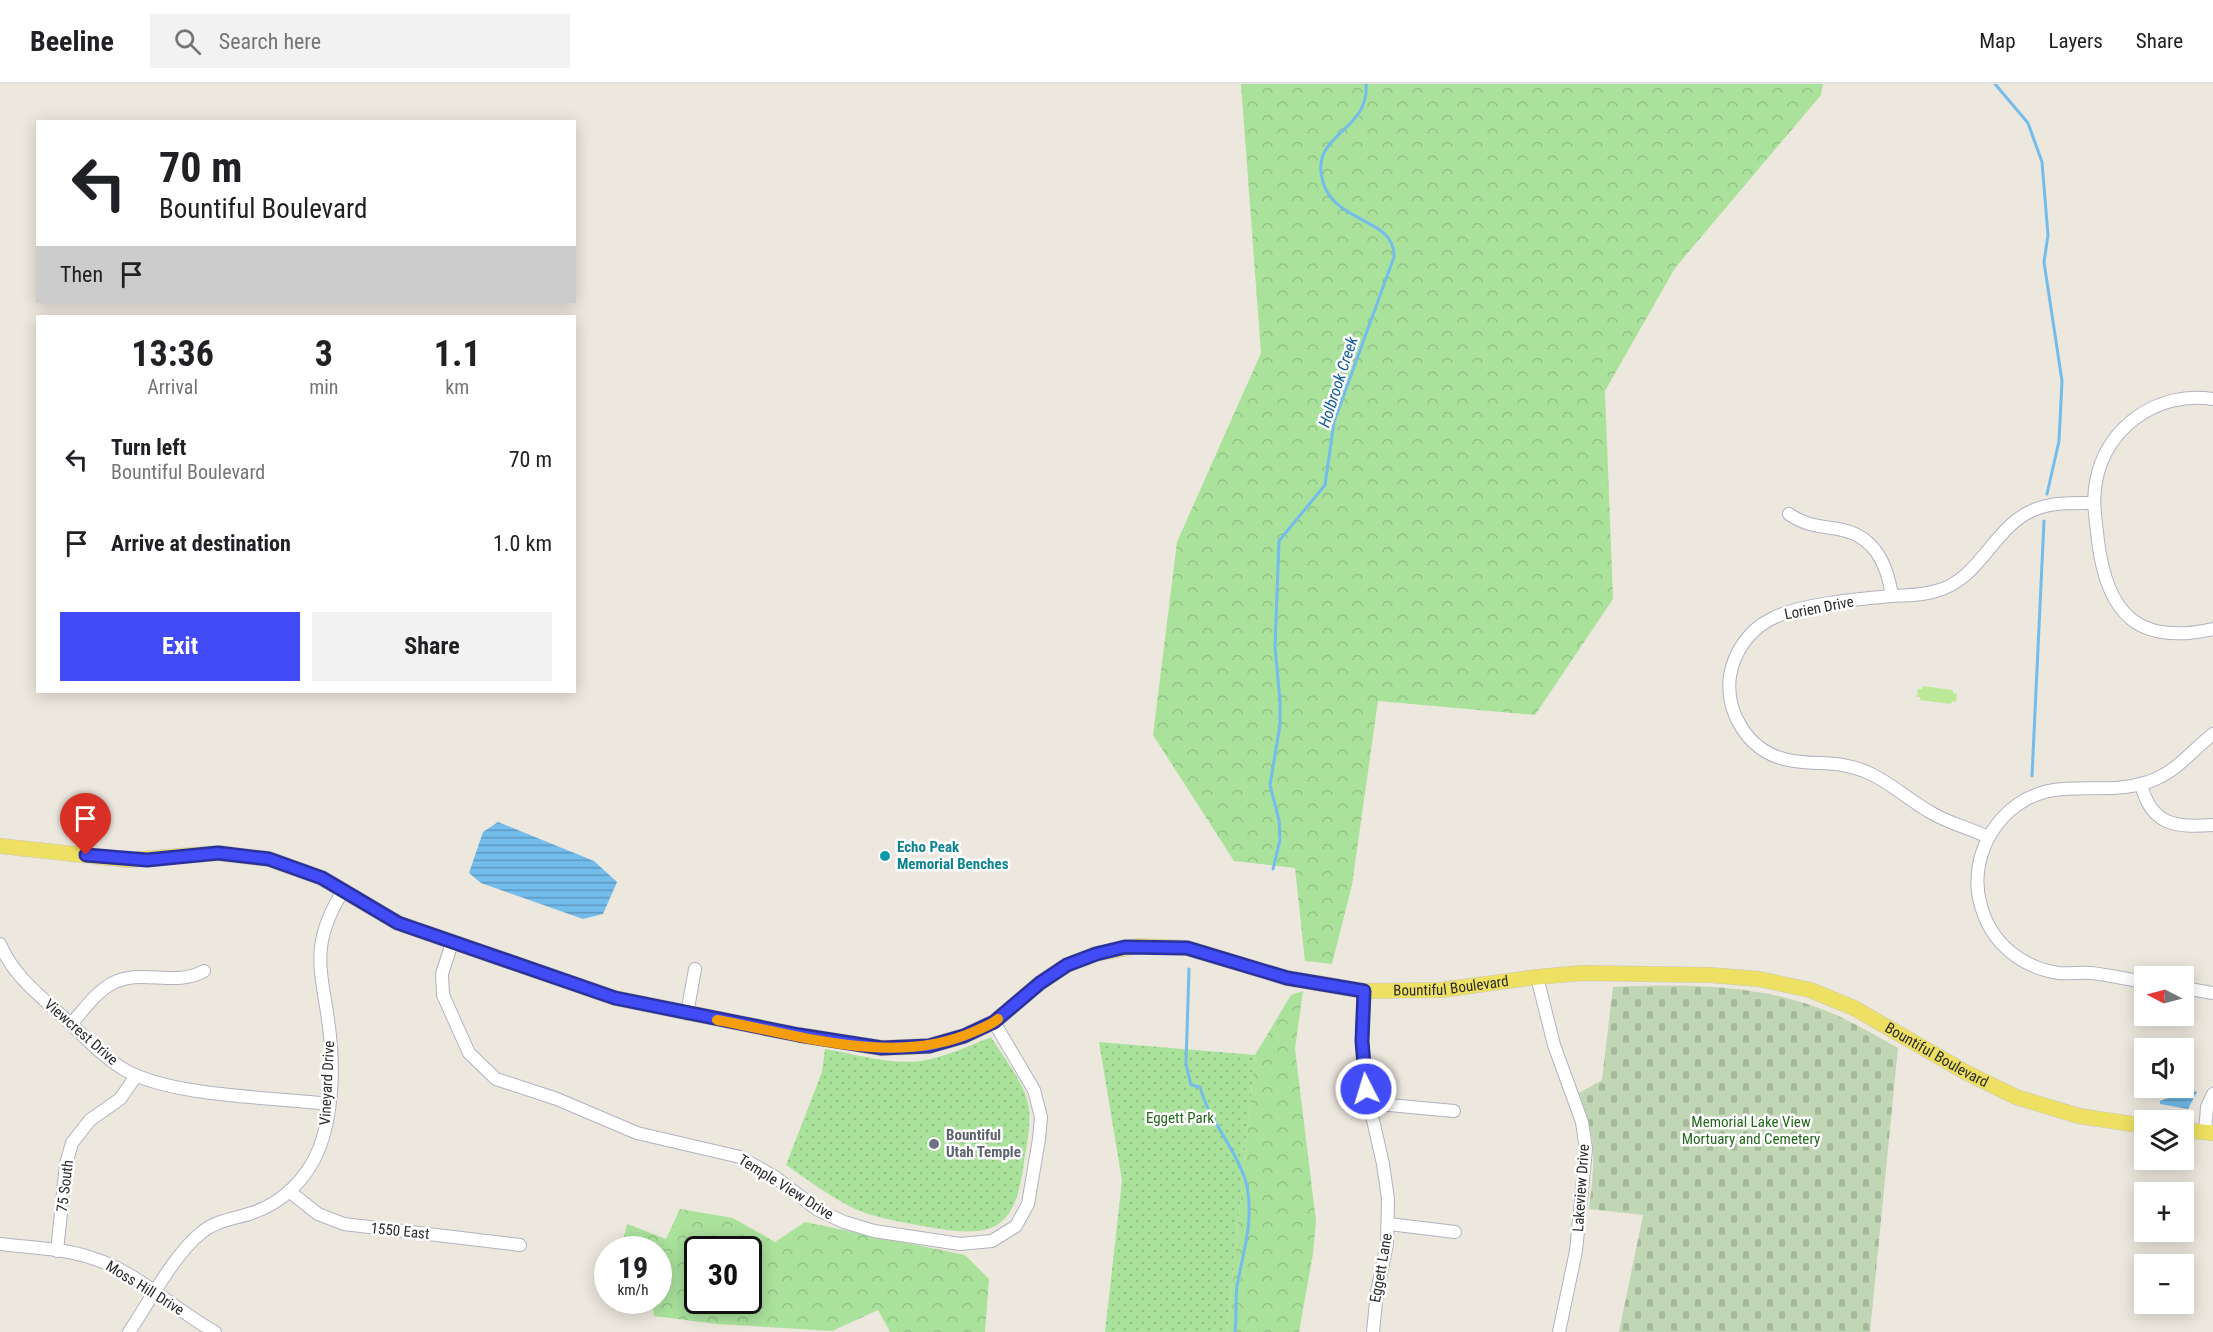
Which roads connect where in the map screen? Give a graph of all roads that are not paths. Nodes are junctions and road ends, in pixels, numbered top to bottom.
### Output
1 (2213, 399) edge
2 (2094, 503) junction
3 (1789, 514) dead end
4 (1892, 596) junction
5 (2213, 629) edge
6 (2213, 734) edge
7 (2140, 784) junction
8 (2213, 825) edge
9 (1988, 837) junction
10 (0, 846) edge
11 (343, 891) junction
12 (452, 943) junction
13 (0, 944) edge
14 (695, 969) dead end
15 (204, 971) dead end
16 (1537, 977) junction
17 (2134, 980) edge
18 (2194, 990) edge
19 (1364, 991) junction
20 (2213, 993) edge
21 (687, 1014) junction
22 (994, 1022) junction
23 (71, 1024) junction
24 (136, 1076) junction
25 (2213, 1094) edge
26 (1368, 1103) junction
27 (328, 1104) junction
28 (1454, 1111) dead end
29 (2134, 1124) edge
30 (2194, 1131) edge
31 (2209, 1133) edge
32 (289, 1191) junction
33 (1389, 1224) junction
34 (1455, 1232) dead end
35 (0, 1244) edge
36 (520, 1245) dead end
37 (57, 1251) junction
38 (156, 1293) junction
39 (129, 1332) edge
40 (214, 1332) edge
41 (1373, 1332) edge
42 (1559, 1332) edge

1 - 2 street
2 - 4 street, Lorien Drive
2 - 5 street
3 - 4 street
4 - 9 street, Lorien Drive
6 - 7 street
7 - 8 street
7 - 9 street
9 - 17 street
10 - 11 main road, Bountiful Boulevard
11 - 12 main road, Bountiful Boulevard
11 - 27 street, Vineyard Drive
12 - 21 main road, Bountiful Boulevard
12 - 22 street, Temple View Drive
13 - 23 street, Viewcrest Drive
14 - 21 street
15 - 23 street
16 - 19 main road, Bountiful Boulevard
16 - 29 main road, Bountiful Boulevard
16 - 42 street, Lakeview Drive
18 - 20 street
19 - 22 main road, Bountiful Boulevard
19 - 26 street, Eggett Lane
21 - 22 main road, Bountiful Boulevard
23 - 24 street, Viewcrest Drive
24 - 27 street, Viewcrest Drive
24 - 37 street, 75 South
25 - 31 street
26 - 28 street
26 - 33 street, Eggett Lane
27 - 32 street, Vineyard Drive
30 - 31 main road
32 - 36 street, 1550 East
32 - 38 street, Vineyard Drive
33 - 34 street
33 - 41 street, Eggett Lane
35 - 37 street, Moss Hill Drive
37 - 38 street, Moss Hill Drive
38 - 39 street, Vineyard Drive
38 - 40 street, Moss Hill Drive

